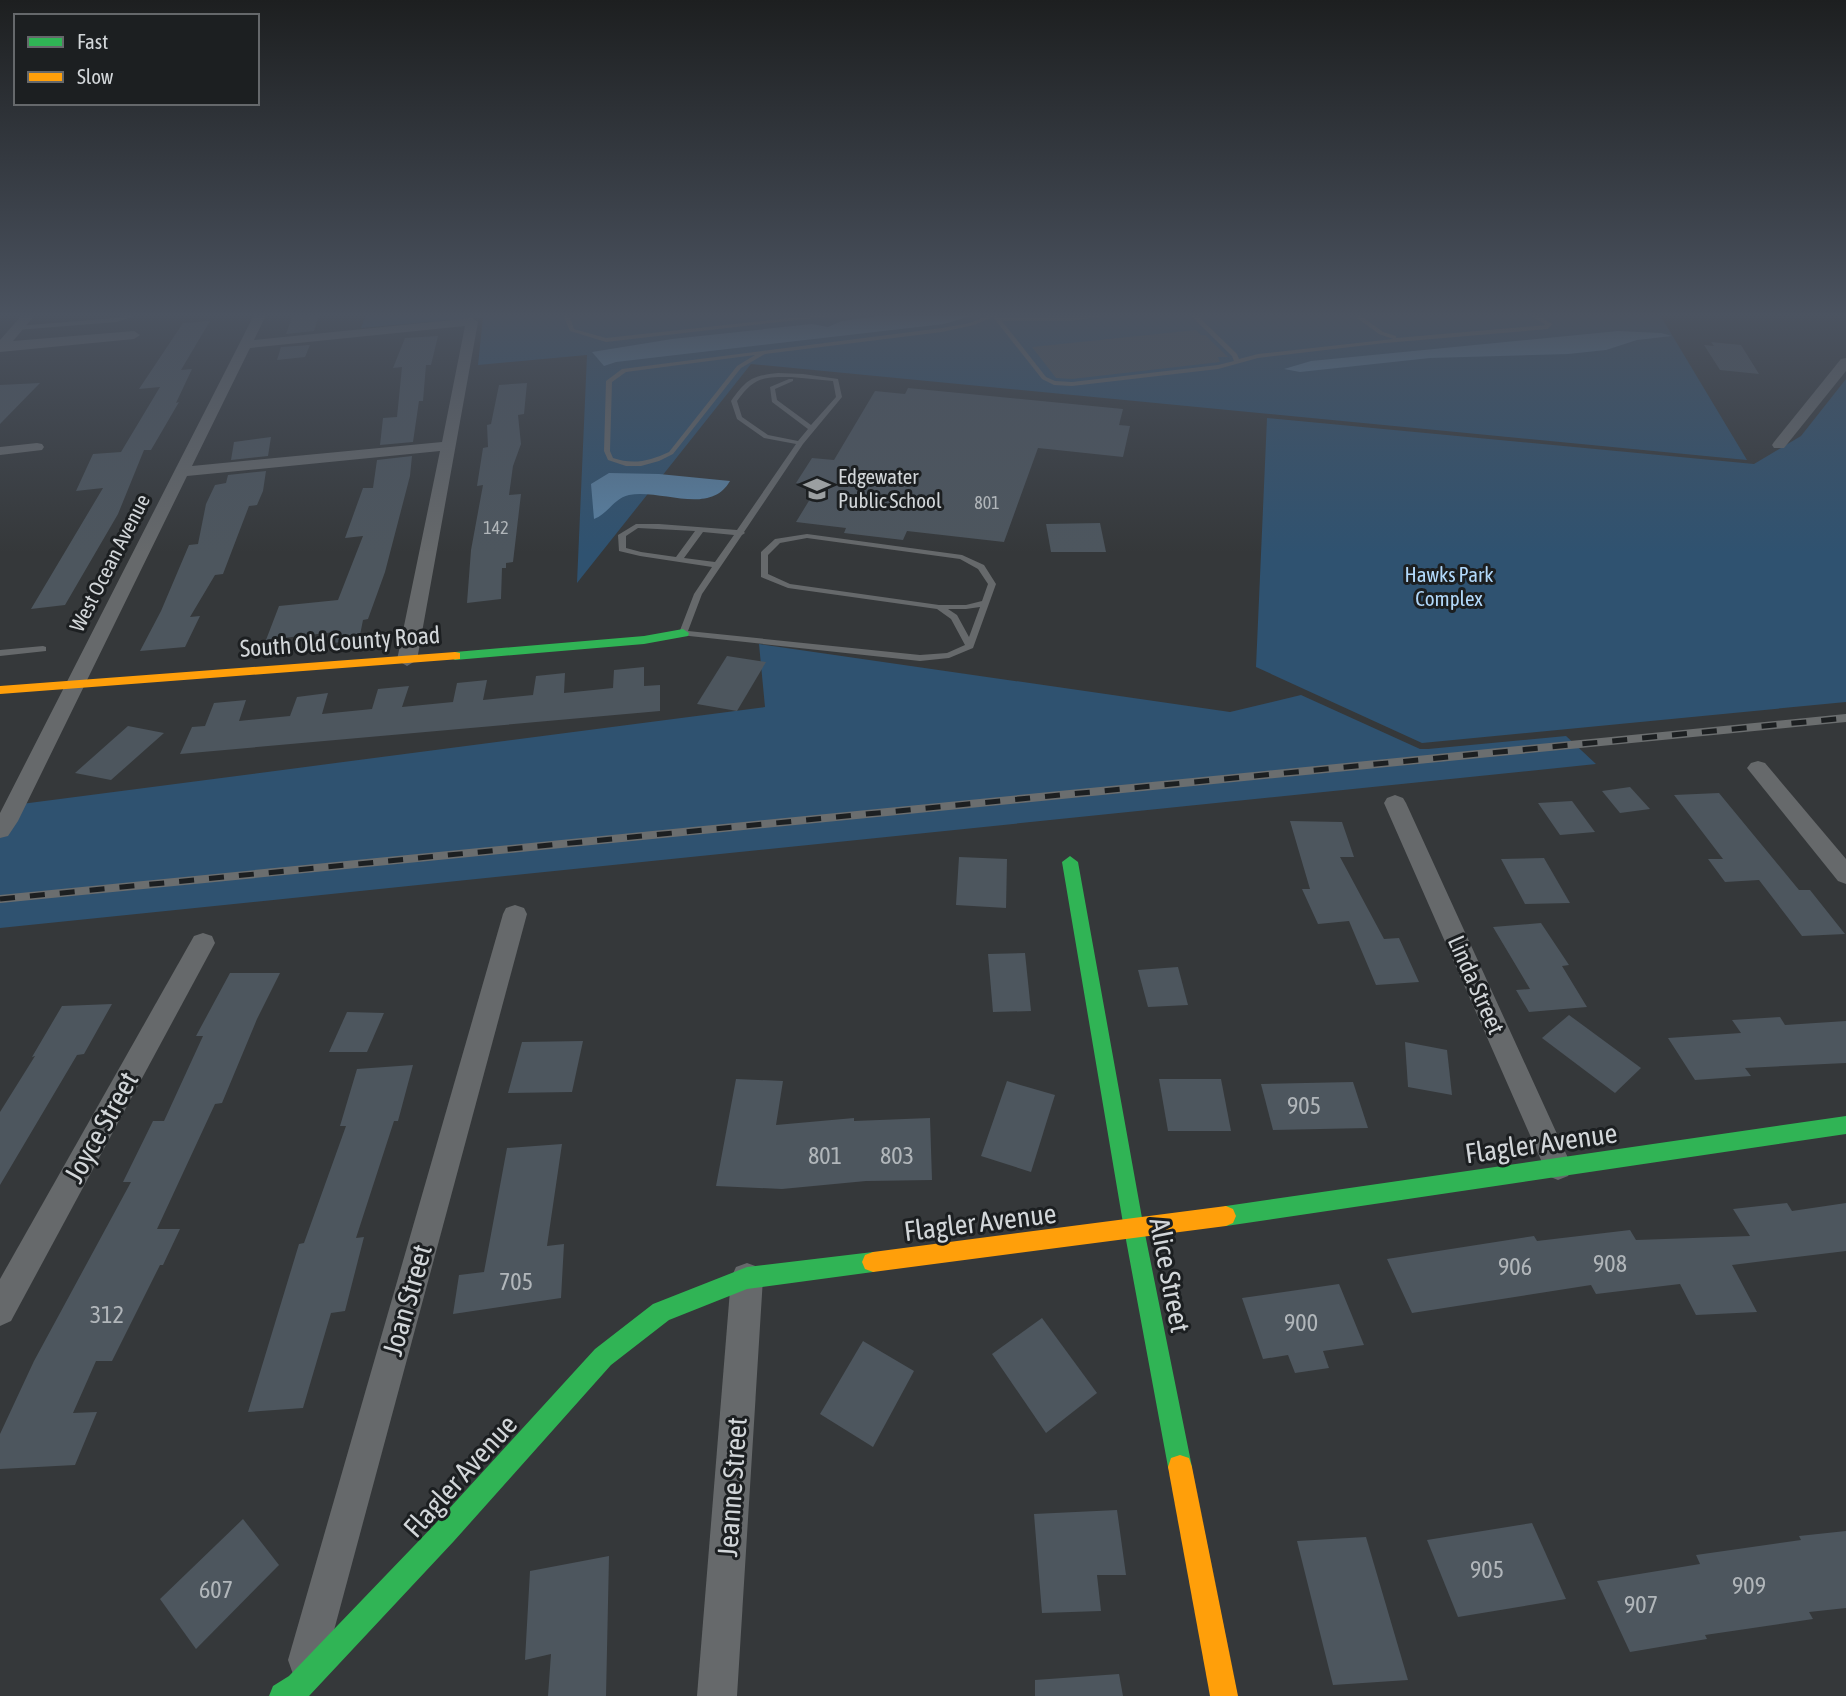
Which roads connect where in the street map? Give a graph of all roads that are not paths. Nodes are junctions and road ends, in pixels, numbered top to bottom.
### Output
1 (220, 394) edge
2 (458, 394) edge
3 (608, 394) edge
4 (718, 394) edge
5 (740, 394) edge
6 (773, 394) edge
7 (838, 394) edge
8 (1820, 394) edge
9 (812, 429) junction
10 (800, 443) junction
11 (1779, 445) dead end
12 (448, 446) junction
13 (37, 447) dead end
14 (0, 451) edge
15 (181, 472) junction
16 (701, 529) junction
17 (741, 533) junction
18 (678, 560) junction
19 (717, 565) junction
20 (985, 603) junction
21 (939, 607) junction
22 (684, 633) junction
23 (970, 646) junction
24 (43, 649) dead end
25 (0, 653) edge
26 (407, 660) junction
27 (75, 684) junction
28 (0, 690) edge
29 (1758, 768) dead end
30 (1395, 803) dead end
31 (8, 805) edge
32 (0, 830) edge
33 (1070, 863) dead end
34 (1846, 875) edge
35 (515, 914) dead end
36 (203, 943) dead end
37 (1846, 1125) edge
38 (1558, 1167) junction
39 (1134, 1229) junction
40 (747, 1278) junction
41 (0, 1310) edge
42 (291, 1691) edge
43 (718, 1696) edge
44 (1224, 1696) edge

1 - 15 street, West Ocean Avenue
2 - 12 street
3 - 4 lane
5 - 10 lane
6 - 9 lane
7 - 9 lane
8 - 11 street
9 - 10 lane
10 - 17 lane
12 - 15 street
12 - 26 street
13 - 14 street
15 - 27 street, West Ocean Avenue
16 - 17 lane
16 - 18 lane
16 - 18 lane
17 - 19 lane
18 - 19 lane
19 - 22 lane
20 - 21 lane
20 - 21 lane
20 - 23 lane
21 - 23 lane
22 - 23 lane
22 - 26 street, South Old County Road
24 - 25 lane
26 - 27 street, South Old County Road
27 - 28 street, South Old County Road
27 - 31 street, West Ocean Avenue
29 - 34 street
30 - 38 street, Linda Street
31 - 32 street, West Ocean Avenue
33 - 39 street, Alice Street
35 - 42 street, Joan Street
36 - 41 street, Joyce Street
37 - 38 street, Flagler Avenue
38 - 39 street, Flagler Avenue
39 - 40 street, Flagler Avenue
39 - 44 street, Alice Street
40 - 42 street, Flagler Avenue
40 - 43 street, Jeanne Street

